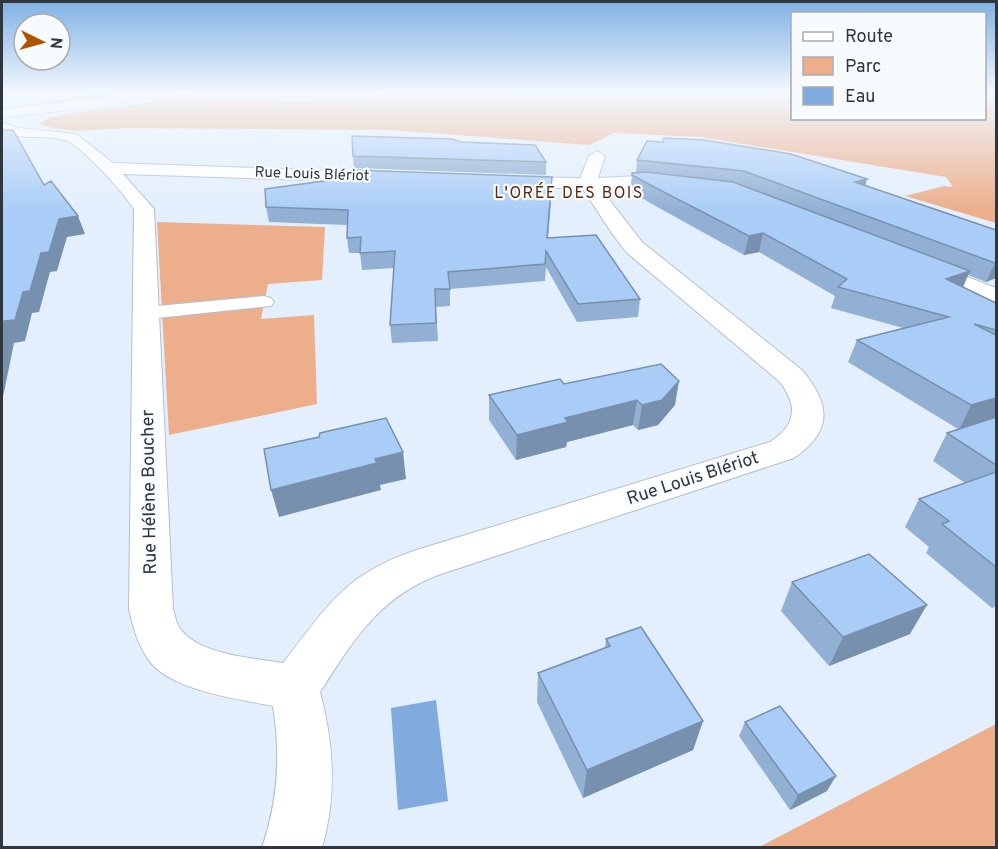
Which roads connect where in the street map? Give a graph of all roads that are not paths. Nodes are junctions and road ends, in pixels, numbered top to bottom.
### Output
1 (28, 133) edge
2 (597, 156) dead end
3 (107, 168) junction
4 (427, 178) edge
5 (478, 180) edge
6 (589, 184) junction
7 (693, 186) edge
8 (903, 259) edge
9 (996, 296) edge
10 (264, 302) dead end
11 (147, 313) junction
12 (294, 688) junction
13 (292, 848) edge

1 - 3 street, Rue Hélène Boucher
2 - 6 street
3 - 4 street, Rue Louis Blériot
3 - 11 street, Rue Hélène Boucher
5 - 6 street
6 - 7 street
6 - 12 street, Rue Louis Blériot
8 - 9 street
10 - 11 lane
11 - 12 street, Rue Hélène Boucher
12 - 13 street

